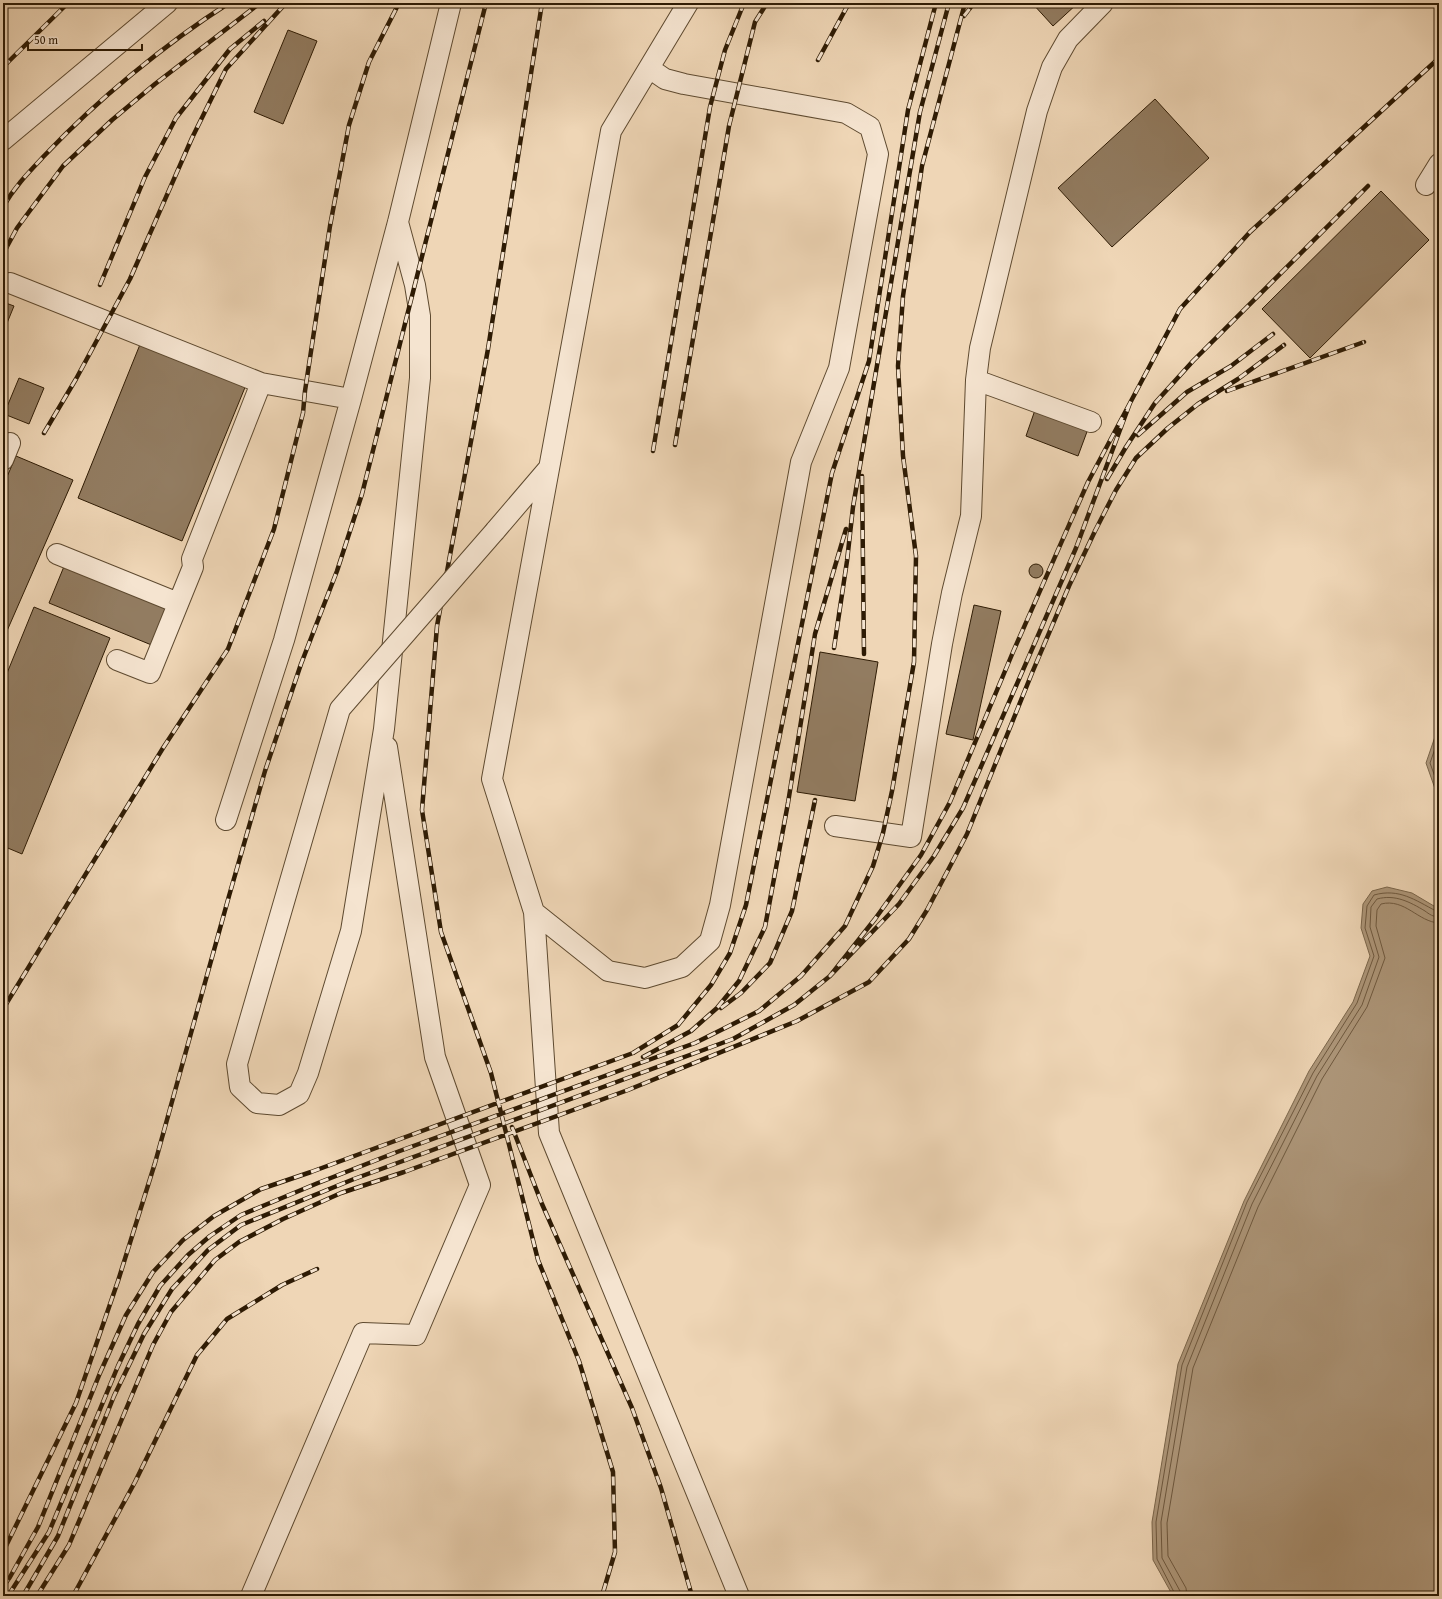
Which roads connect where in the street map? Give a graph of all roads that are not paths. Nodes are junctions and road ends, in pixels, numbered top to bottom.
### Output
1 (167, 3) edge
2 (450, 3) edge
3 (688, 3) edge
4 (1103, 3) edge
5 (649, 68) junction
6 (3, 140) edge
7 (1439, 164) edge
8 (1426, 185) dead end
9 (398, 222) junction
10 (10, 283) dead end
11 (976, 380) junction
12 (261, 383) junction
13 (351, 399) junction
14 (1091, 422) dead end
15 (549, 468) junction
16 (57, 554) dead end
17 (178, 603) junction
18 (117, 660) dead end
19 (384, 729) junction
20 (226, 820) dead end
21 (835, 826) dead end
22 (534, 912) junction
23 (251, 1596) edge
24 (739, 1596) edge

1 - 6 lane
2 - 9 lane
3 - 5 lane
4 - 11 lane
5 - 15 lane
5 - 22 lane
7 - 8 lane
9 - 13 lane
9 - 19 lane
10 - 12 lane
11 - 14 lane
11 - 21 lane
12 - 13 lane
12 - 17 lane
13 - 20 lane
15 - 19 lane, bridge
15 - 22 lane
16 - 17 lane
17 - 18 lane
19 - 23 lane
22 - 24 lane

